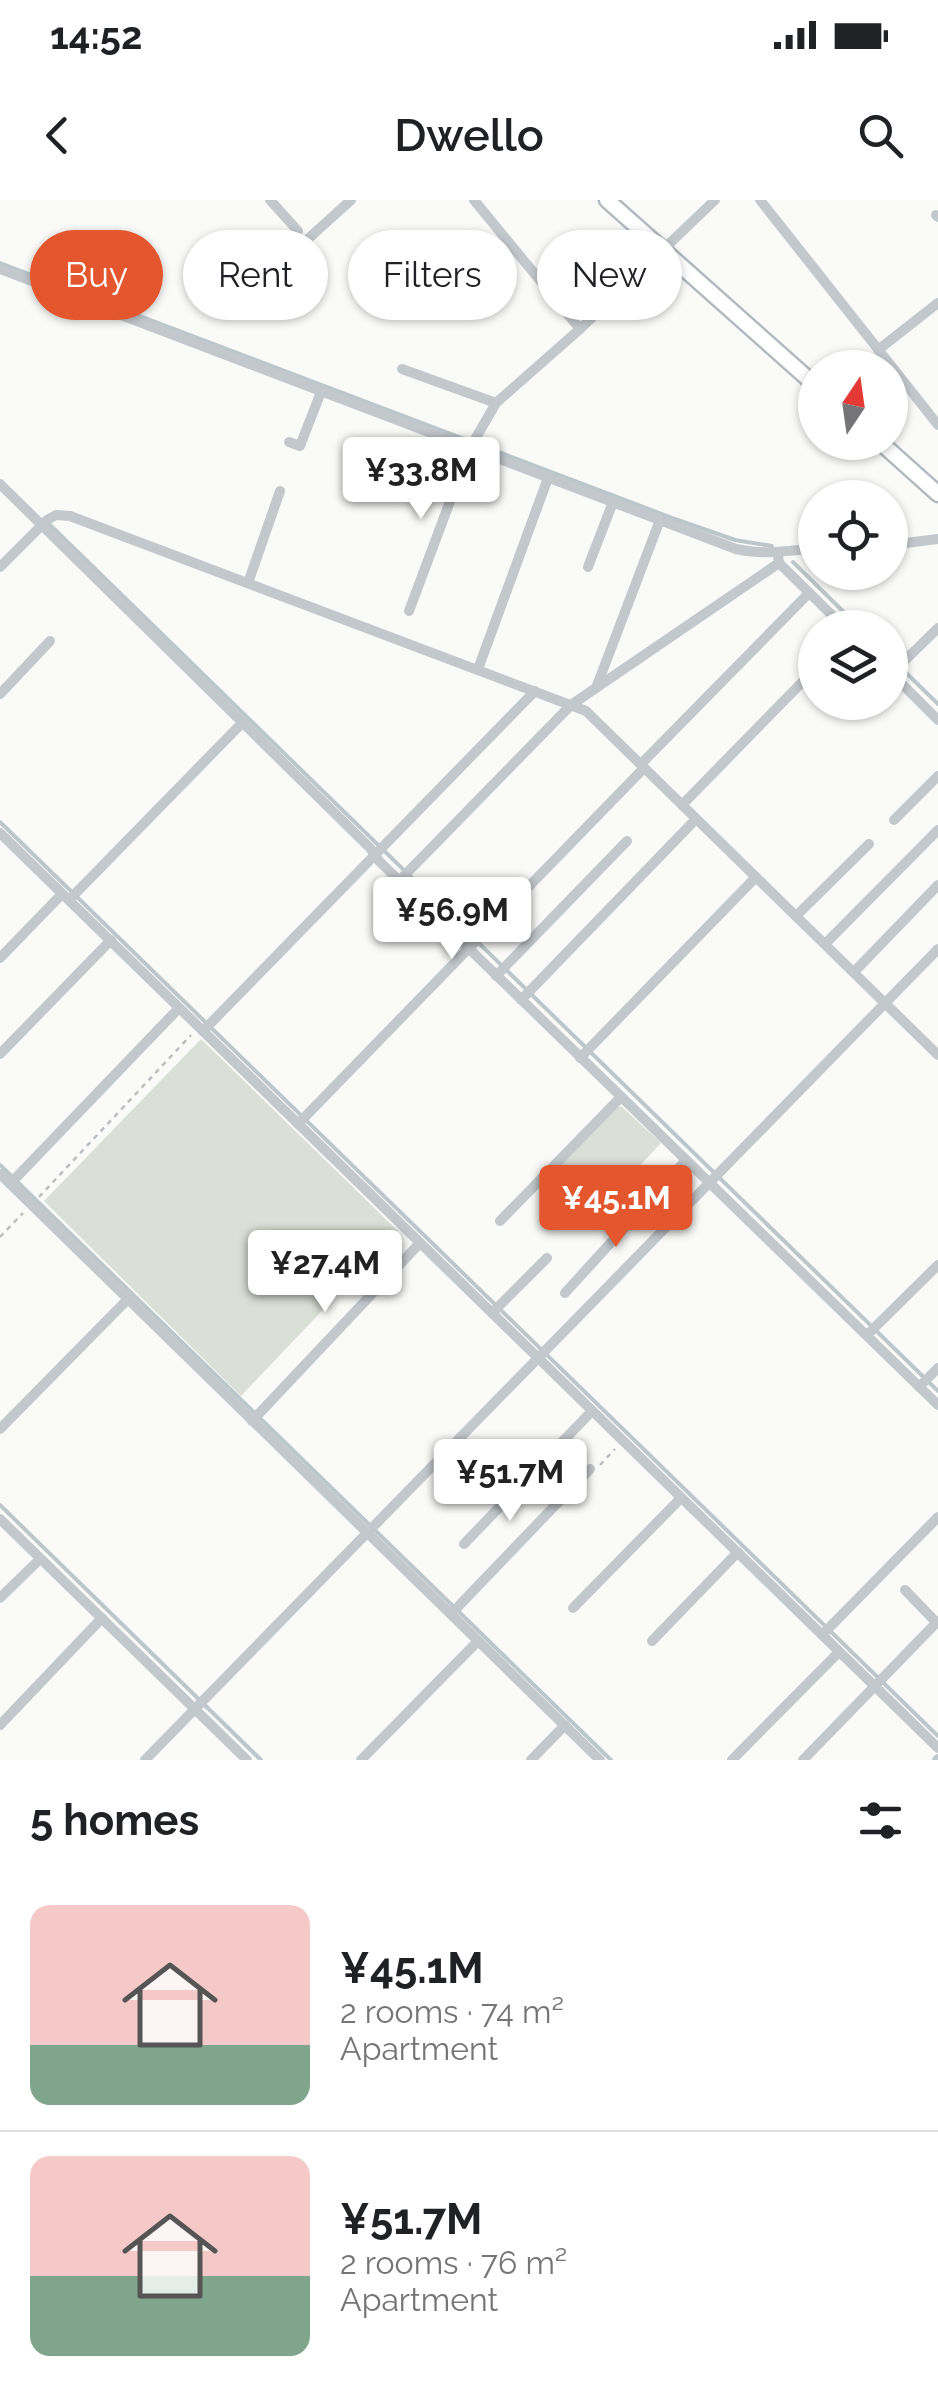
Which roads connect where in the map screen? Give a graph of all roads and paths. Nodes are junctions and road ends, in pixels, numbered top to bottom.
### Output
1 (270, 200) edge
2 (351, 200) edge
3 (474, 200) edge
4 (606, 200) edge
5 (715, 200) edge
6 (760, 200) edge
7 (296, 230) edge
8 (318, 230) edge
9 (640, 230) edge
10 (682, 231) edge
11 (682, 267) edge
12 (0, 269) edge
13 (938, 303) edge
14 (589, 320) edge
15 (580, 329) junction
16 (878, 350) joint
17 (402, 369) dead end
18 (798, 370) edge
19 (908, 388) edge
20 (321, 392) junction
21 (496, 403) junction
22 (938, 425) edge
23 (472, 444) junction
24 (300, 446) dead end
25 (900, 460) edge
26 (548, 478) junction
27 (0, 484) edge
28 (280, 490) dead end
29 (938, 494) edge
30 (613, 502) junction
31 (660, 520) junction
32 (44, 522) junction
33 (938, 539) edge
34 (908, 543) edge
35 (798, 550) edge
36 (778, 559) junction
37 (0, 566) edge
38 (588, 568) dead end
39 (248, 583) junction
40 (809, 592) junction
41 (826, 610) edge
42 (409, 611) dead end
43 (938, 628) edge
44 (50, 642) dead end
45 (908, 657) edge
46 (478, 670) junction
47 (908, 685) edge
48 (798, 686) edge
49 (596, 688) junction
50 (534, 691) junction
51 (0, 694) edge
52 (572, 706) junction
53 (938, 720) edge
54 (242, 722) junction
55 (642, 766) junction
56 (938, 776) edge
57 (682, 804) junction
58 (696, 818) junction
59 (894, 820) dead end
60 (938, 830) edge
61 (0, 833) edge
62 (628, 841) dead end
63 (870, 844) dead end
64 (378, 852) junction
65 (403, 876) junction
66 (756, 876) junction
67 (938, 885) edge
68 (70, 896) junction
69 (796, 916) junction
70 (110, 940) junction
71 (825, 944) junction
72 (473, 945) junction
73 (938, 949) edge
74 (0, 958) edge
75 (500, 972) junction
76 (854, 972) junction
77 (525, 996) junction
78 (886, 1003) junction
79 (179, 1008) junction
80 (204, 1027) junction
81 (584, 1053) junction
82 (0, 1054) edge
83 (938, 1055) edge
84 (620, 1098) junction
85 (302, 1120) junction
86 (686, 1160) junction
87 (0, 1174) edge
88 (714, 1178) junction
89 (13, 1180) junction
90 (35, 1201) junction
91 (500, 1221) dead end
92 (0, 1237) edge
93 (419, 1244) junction
94 (547, 1258) dead end
95 (938, 1265) edge
96 (566, 1292) dead end
97 (128, 1299) junction
98 (496, 1309) junction
99 (872, 1331) junction
100 (543, 1353) junction
101 (938, 1368) edge
102 (924, 1382) junction
103 (938, 1405) edge
104 (592, 1411) junction
105 (256, 1417) junction
106 (0, 1429) edge
107 (623, 1440) junction
108 (590, 1469) joint
109 (681, 1498) junction
110 (938, 1516) edge
111 (0, 1519) edge
112 (371, 1529) junction
113 (464, 1544) dead end
114 (738, 1552) junction
115 (40, 1558) junction
116 (904, 1590) dead end
117 (0, 1598) edge
118 (573, 1608) dead end
119 (455, 1611) junction
120 (102, 1618) junction
121 (937, 1622) edge
122 (826, 1631) junction
123 (478, 1641) junction
124 (652, 1641) dead end
125 (838, 1652) junction
126 (879, 1683) junction
127 (200, 1705) junction
128 (565, 1725) junction
129 (0, 1726) edge
130 (938, 1748) edge
131 (145, 1760) edge
132 (246, 1760) edge
133 (361, 1760) edge
134 (531, 1760) edge
135 (600, 1760) edge
136 (732, 1760) edge
137 (803, 1760) edge

1 - 7 street
2 - 8 street
3 - 15 street
4 - 9 main road
5 - 10 street
6 - 16 street
11 - 18 main road
12 - 20 street
13 - 16 street
14 - 15 street
15 - 21 street
17 - 21 street
19 - 22 street
20 - 23 street
20 - 24 street
21 - 23 street
23 - 26 street
23 - 42 street
25 - 29 main road
26 - 30 street
26 - 46 street
27 - 32 street
28 - 39 street
30 - 31 street
30 - 38 street
31 - 36 street
31 - 49 street
32 - 37 street
32 - 39 street
32 - 54 street
33 - 34 street
35 - 36 street
36 - 40 street
36 - 49 street
39 - 46 street
40 - 41 street
40 - 55 street
43 - 45 street
44 - 51 street
46 - 50 street
47 - 53 street
48 - 57 street
49 - 52 street
50 - 52 street
50 - 64 street
52 - 55 street
52 - 65 street
54 - 64 street
54 - 68 street
55 - 57 street
55 - 72 street
56 - 59 street
57 - 58 street
58 - 66 street
58 - 77 street
60 - 71 street
61 - 68 street
62 - 75 street
63 - 69 street
64 - 65 street
64 - 80 street
65 - 72 street
66 - 69 street
66 - 81 street
67 - 76 street
68 - 70 street
68 - 74 street
69 - 71 street
70 - 79 street
70 - 82 street
71 - 76 street
72 - 75 street
72 - 85 street
73 - 78 street
75 - 77 street
76 - 78 street
77 - 81 street
78 - 83 street
78 - 88 street
79 - 80 street
79 - 89 street
80 - 85 street
80 - 90 path
81 - 84 street
84 - 86 street
84 - 91 street
85 - 93 street
86 - 88 street
86 - 96 street
87 - 89 street
88 - 99 street
88 - 100 street
89 - 90 street
90 - 92 path
90 - 97 street
93 - 98 street
93 - 105 street
94 - 98 street
95 - 99 street
97 - 105 street
97 - 106 street
98 - 100 street
99 - 102 street
100 - 104 street
100 - 112 street
101 - 102 street
102 - 103 street
104 - 107 street
104 - 113 street
105 - 112 street
107 - 108 path
107 - 109 street
108 - 119 street
109 - 114 street
109 - 118 street
110 - 122 street
111 - 115 street
112 - 119 street
112 - 127 street
114 - 122 street
114 - 124 street
115 - 117 street
115 - 120 street
116 - 121 street
119 - 123 street
120 - 127 street
120 - 129 street
121 - 126 street
122 - 125 street
123 - 128 street
123 - 133 street
125 - 126 street
125 - 136 street
126 - 130 street
126 - 137 street
127 - 131 street
127 - 132 street
128 - 134 street
128 - 135 street

